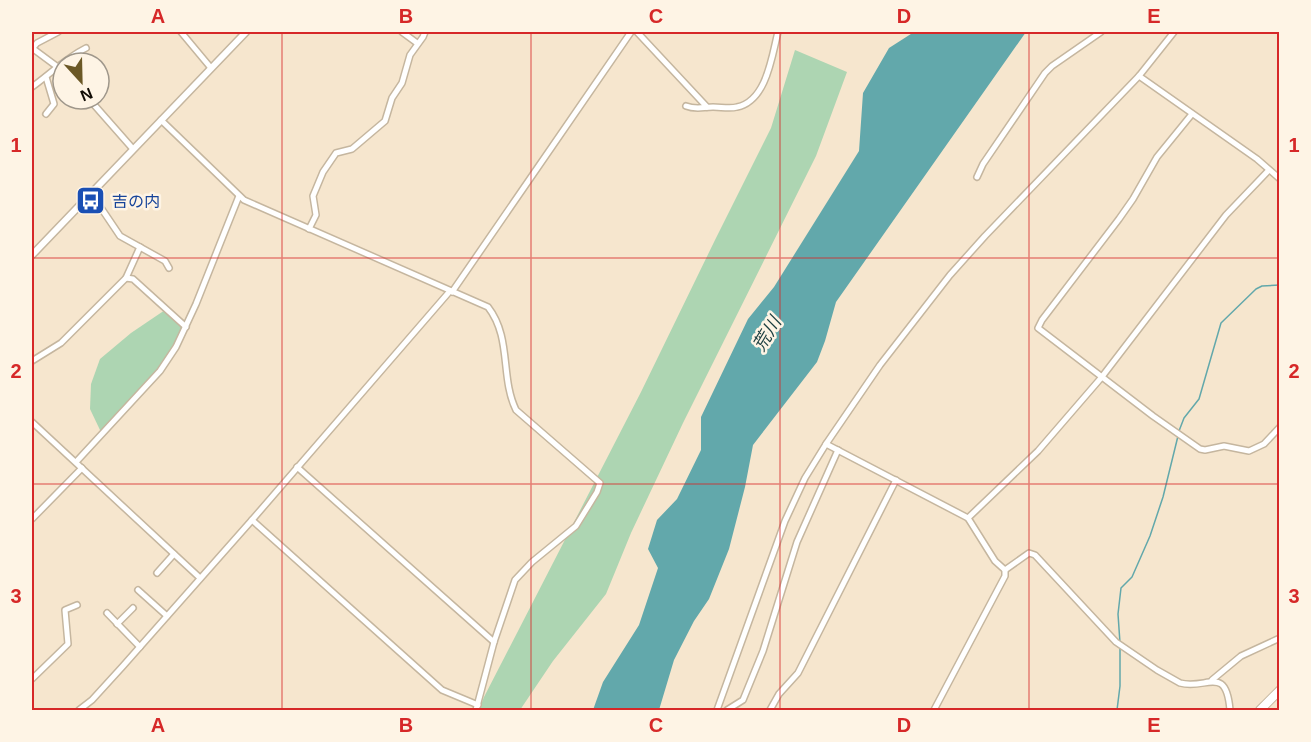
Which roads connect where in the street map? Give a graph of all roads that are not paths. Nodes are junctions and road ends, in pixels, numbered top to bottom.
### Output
1 (58, 32) edge
2 (181, 32) edge
3 (246, 32) edge
4 (402, 32) edge
5 (425, 32) edge
6 (631, 32) edge
7 (637, 32) edge
8 (778, 32) edge
9 (1101, 32) edge
10 (1174, 32) edge
11 (417, 43) junction
12 (86, 48) dead end
13 (32, 49) edge
14 (80, 51) edge
15 (51, 62) edge
16 (211, 68) junction
17 (51, 74) edge
18 (1138, 76) junction
19 (46, 77) junction
20 (32, 87) edge
21 (686, 106) dead end
22 (707, 107) junction
23 (100, 111) edge
24 (46, 114) dead end
25 (1192, 114) junction
26 (161, 120) junction
27 (133, 149) junction
28 (1269, 170) junction
29 (977, 177) dead end
30 (1280, 179) edge
31 (91, 193) junction
32 (239, 196) junction
33 (309, 229) junction
34 (140, 247) junction
35 (32, 255) edge
36 (169, 268) dead end
37 (126, 278) junction
38 (451, 291) junction
39 (186, 327) junction
40 (32, 361) edge
41 (1102, 377) junction
42 (32, 422) edge
43 (1280, 427) edge
44 (826, 444) junction
45 (838, 450) junction
46 (76, 462) junction
47 (297, 467) junction
48 (82, 468) junction
49 (896, 480) junction
50 (968, 518) junction
51 (32, 519) edge
52 (252, 520) junction
53 (174, 554) junction
54 (1005, 570) junction
55 (157, 573) dead end
56 (200, 578) junction
57 (138, 590) dead end
58 (77, 605) dead end
59 (133, 608) dead end
60 (107, 613) dead end
61 (167, 616) junction
62 (117, 624) junction
63 (1280, 638) edge
64 (494, 642) junction
65 (140, 647) junction
66 (32, 679) edge
67 (1212, 680) junction
68 (1280, 690) edge
69 (477, 708) edge
70 (79, 711) edge
71 (717, 711) edge
72 (727, 711) edge
73 (770, 711) edge
74 (934, 711) edge
75 (1230, 711) edge
76 (1260, 711) edge

1 - 13 street
2 - 16 street
3 - 16 street
4 - 11 street
5 - 11 street
6 - 38 street
7 - 22 street
8 - 22 street
9 - 29 street
10 - 18 street
11 - 33 street
12 - 14 street
13 - 15 street
16 - 26 street
17 - 19 street
18 - 25 street
18 - 44 street
19 - 20 street
19 - 24 street
21 - 22 street
23 - 27 street
25 - 28 street
25 - 41 street
26 - 27 street
26 - 32 street
27 - 31 street
28 - 30 street
28 - 41 street
31 - 34 street
31 - 35 street
32 - 33 street
32 - 39 street
33 - 38 street
34 - 36 street
34 - 37 street
37 - 39 street
37 - 40 street
38 - 47 street
38 - 64 street
39 - 46 street
41 - 43 street
41 - 50 street
42 - 46 street
44 - 45 street
44 - 71 street
45 - 49 street
45 - 72 street
46 - 48 street
47 - 52 street
47 - 64 street
48 - 51 street
48 - 53 street
49 - 50 street
49 - 73 street
50 - 54 street
52 - 56 street
52 - 69 street
53 - 55 street
53 - 56 street
54 - 67 street
54 - 74 street
56 - 61 street
57 - 61 street
58 - 66 street
59 - 62 street
60 - 62 street
61 - 65 street
62 - 65 street
63 - 67 street
64 - 69 street
65 - 70 street
67 - 75 street
68 - 76 main road

